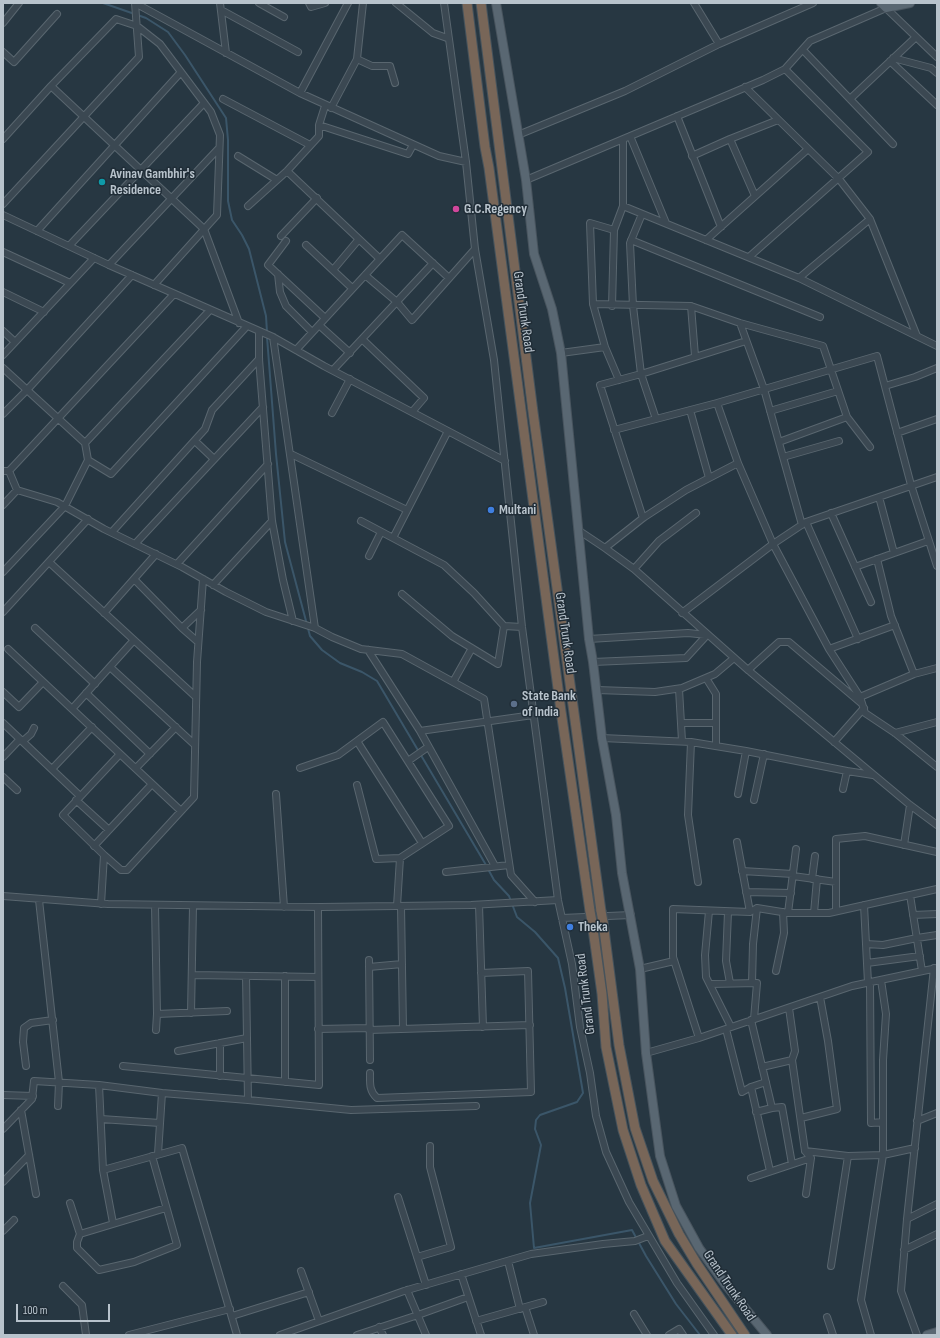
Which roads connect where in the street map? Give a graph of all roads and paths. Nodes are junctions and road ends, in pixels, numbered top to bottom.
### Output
1 (18, 3) edge
2 (220, 3) edge
3 (258, 3) edge
4 (309, 3) edge
5 (325, 3) edge
6 (348, 3) edge
7 (364, 3) edge
8 (396, 3) edge
9 (444, 3) edge
10 (467, 3) edge
11 (481, 3) edge
12 (496, 3) edge
13 (694, 3) edge
14 (813, 3) edge
15 (910, 3) edge
16 (135, 5) edge
17 (883, 5) edge
18 (221, 10) junction
19 (57, 14) dead end
20 (284, 17) dead end
21 (3, 23) edge
22 (136, 23) junction
23 (916, 37) junction
24 (447, 38) dead end
25 (719, 44) junction
26 (803, 50) junction
27 (3, 52) edge
28 (298, 52) dead end
29 (226, 53) junction
30 (937, 57) edge
31 (357, 59) junction
32 (892, 59) junction
33 (786, 69) junction
34 (181, 72) junction
35 (937, 73) edge
36 (395, 84) dead end
37 (51, 86) junction
38 (745, 87) junction
39 (300, 94) junction
40 (223, 99) dead end
41 (850, 99) junction
42 (204, 103) junction
43 (937, 105) edge
44 (328, 107) junction
45 (85, 116) junction
46 (677, 116) junction
47 (778, 120) junction
48 (320, 125) junction
49 (6, 131) edge
50 (518, 134) junction
51 (630, 136) junction
52 (3, 138) edge
53 (730, 139) junction
54 (623, 140) junction
55 (893, 144) dead end
56 (115, 145) junction
57 (310, 145) junction
58 (413, 145) junction
59 (219, 148) junction
60 (808, 149) junction
61 (238, 156) dead end
62 (692, 156) junction
63 (466, 162) junction
64 (141, 170) junction
65 (287, 171) junction
66 (839, 179) junction
67 (277, 180) junction
68 (526, 180) junction
69 (755, 196) junction
70 (172, 198) junction
71 (317, 198) junction
72 (3, 204) edge
73 (248, 206) dead end
74 (623, 206) junction
75 (642, 214) junction
76 (3, 215) edge
77 (870, 219) junction
78 (666, 223) junction
79 (721, 226) junction
80 (204, 229) junction
81 (614, 230) junction
82 (37, 231) junction
83 (281, 236) dead end
84 (359, 239) junction
85 (631, 240) junction
86 (706, 240) junction
87 (286, 241) dead end
88 (306, 245) dead end
89 (69, 246) junction
90 (475, 250) junction
91 (3, 252) edge
92 (749, 257) junction
93 (94, 258) junction
94 (380, 259) junction
95 (433, 263) junction
96 (109, 265) junction
97 (333, 270) junction
98 (278, 274) junction
99 (365, 275) junction
100 (132, 276) junction
101 (449, 278) junction
102 (799, 278) junction
103 (70, 283) junction
104 (154, 285) junction
105 (352, 288) junction
106 (3, 292) edge
107 (174, 294) junction
108 (397, 302) junction
109 (593, 304) junction
110 (612, 306) junction
111 (633, 306) junction
112 (691, 306) junction
113 (210, 310) junction
114 (44, 312) junction
115 (325, 318) junction
116 (820, 318) dead end
117 (240, 322) junction
118 (740, 323) junction
119 (319, 325) junction
120 (247, 326) junction
121 (3, 331) edge
122 (261, 332) junction
123 (312, 332) junction
124 (917, 336) junction
125 (272, 337) junction
126 (362, 339) junction
127 (746, 340) junction
128 (15, 342) junction
129 (937, 346) edge
130 (605, 347) junction
131 (296, 350) junction
132 (350, 353) junction
133 (561, 353) junction
134 (3, 355) edge
135 (695, 356) junction
136 (259, 360) junction
137 (3, 368) edge
138 (937, 368) edge
139 (333, 370) junction
140 (830, 370) junction
141 (641, 374) junction
142 (350, 379) junction
143 (619, 380) junction
144 (885, 386) junction
145 (764, 389) junction
146 (27, 390) junction
147 (838, 391) junction
148 (717, 403) junction
149 (263, 407) junction
150 (690, 410) junction
151 (770, 411) junction
152 (412, 412) junction
153 (332, 413) dead end
154 (3, 414) edge
155 (847, 417) junction
156 (58, 418) junction
157 (656, 419) junction
158 (937, 419) edge
159 (614, 430) junction
160 (448, 431) junction
161 (897, 433) junction
162 (195, 441) junction
163 (838, 441) dead end
164 (779, 442) junction
165 (85, 444) junction
166 (870, 447) dead end
167 (293, 455) dead end
168 (783, 457) junction
169 (214, 459) junction
170 (88, 460) junction
171 (506, 461) junction
172 (738, 463) junction
173 (268, 464) junction
174 (6, 471) edge
175 (937, 477) edge
176 (709, 478) junction
177 (911, 486) junction
178 (17, 490) junction
179 (879, 497) junction
180 (3, 505) edge
181 (65, 506) junction
182 (407, 510) junction
183 (696, 513) dead end
184 (831, 513) junction
185 (643, 518) junction
186 (88, 519) junction
187 (272, 521) junction
188 (361, 521) dead end
189 (804, 523) junction
190 (578, 530) junction
191 (112, 532) junction
192 (381, 532) junction
193 (393, 538) junction
194 (928, 541) junction
195 (135, 544) junction
196 (773, 544) junction
197 (605, 548) junction
198 (894, 553) junction
199 (156, 554) junction
200 (369, 556) dead end
201 (877, 559) junction
202 (49, 562) junction
203 (177, 564) junction
204 (855, 566) junction
205 (937, 566) edge
206 (634, 569) junction
207 (3, 572) edge
208 (134, 579) junction
209 (203, 579) junction
210 (213, 585) junction
211 (402, 594) dead end
212 (871, 602) dead end
213 (201, 610) junction
214 (3, 612) edge
215 (104, 613) junction
216 (682, 613) junction
217 (293, 621) junction
218 (895, 625) junction
219 (504, 626) junction
220 (313, 627) junction
221 (522, 627) junction
222 (35, 628) dead end
223 (182, 628) junction
224 (707, 635) junction
225 (589, 639) junction
226 (858, 639) junction
227 (134, 640) junction
228 (198, 642) junction
229 (472, 648) junction
230 (8, 649) dead end
231 (829, 649) junction
232 (368, 650) junction
233 (734, 658) junction
234 (593, 662) junction
235 (110, 667) junction
236 (937, 668) edge
237 (748, 670) junction
238 (914, 674) junction
239 (706, 678) junction
240 (43, 682) junction
241 (453, 682) junction
242 (95, 684) junction
243 (679, 689) junction
244 (597, 690) junction
245 (3, 692) edge
246 (86, 693) junction
247 (196, 697) junction
248 (860, 697) junction
249 (863, 706) junction
250 (72, 709) junction
251 (533, 715) junction
252 (488, 722) junction
253 (937, 722) edge
254 (681, 723) junction
255 (716, 723) junction
256 (3, 724) edge
257 (92, 727) junction
258 (176, 727) junction
259 (34, 728) dead end
260 (420, 731) junction
261 (895, 733) junction
262 (602, 738) junction
263 (21, 740) junction
264 (682, 741) junction
265 (357, 742) junction
266 (691, 742) junction
267 (834, 742) junction
268 (195, 745) junction
269 (716, 746) junction
270 (426, 748) junction
271 (746, 751) junction
272 (120, 754) junction
273 (150, 754) junction
274 (764, 754) junction
275 (3, 757) edge
276 (408, 761) junction
277 (937, 767) edge
278 (136, 768) junction
279 (300, 768) dead end
280 (52, 769) junction
281 (847, 771) junction
282 (874, 775) junction
283 (4, 779) edge
284 (152, 784) junction
285 (357, 786) dead end
286 (843, 789) dead end
287 (17, 790) dead end
288 (276, 794) dead end
289 (738, 794) dead end
290 (78, 798) junction
291 (754, 800) dead end
292 (910, 805) junction
293 (181, 811) junction
294 (937, 825) edge
295 (109, 830) junction
296 (737, 842) dead end
297 (422, 843) junction
298 (904, 845) junction
299 (94, 846) junction
300 (796, 849) dead end
301 (937, 852) edge
302 (104, 855) junction
303 (815, 856) dead end
304 (400, 858) junction
305 (509, 865) junction
306 (493, 866) junction
307 (742, 871) junction
308 (446, 872) dead end
309 (793, 875) junction
310 (814, 879) junction
311 (698, 882) dead end
312 (836, 882) junction
313 (937, 889) edge
314 (746, 892) junction
315 (791, 894) junction
316 (910, 895) junction
317 (3, 896) edge
318 (40, 900) junction
319 (558, 900) junction
320 (535, 902) junction
321 (101, 904) junction
322 (155, 905) junction
323 (479, 905) junction
324 (864, 905) junction
325 (194, 906) junction
326 (399, 906) junction
327 (284, 907) junction
328 (318, 907) junction
329 (757, 908) junction
330 (709, 911) junction
331 (836, 911) junction
332 (728, 912) junction
333 (750, 912) junction
334 (786, 912) junction
335 (814, 913) junction
336 (937, 914) edge
337 (631, 915) junction
338 (913, 915) junction
339 (562, 918) junction
340 (937, 935) edge
341 (917, 938) junction
342 (866, 944) junction
343 (920, 956) junction
344 (369, 960) dead end
345 (674, 961) junction
346 (867, 963) junction
347 (402, 964) junction
348 (369, 967) junction
349 (936, 968) edge
350 (640, 969) junction
351 (776, 971) dead end
352 (922, 971) junction
353 (481, 973) junction
354 (193, 975) junction
355 (246, 976) junction
356 (285, 976) junction
357 (318, 977) junction
358 (881, 980) junction
359 (730, 983) junction
360 (752, 983) junction
361 (869, 983) junction
362 (710, 984) junction
363 (820, 997) junction
364 (789, 1008) junction
365 (227, 1011) dead end
366 (192, 1013) junction
367 (157, 1014) junction
368 (53, 1020) junction
369 (752, 1020) junction
370 (530, 1026) junction
371 (483, 1027) junction
372 (728, 1028) junction
373 (318, 1029) junction
374 (369, 1029) junction
375 (403, 1029) junction
376 (156, 1030) dead end
377 (247, 1038) junction
378 (699, 1038) junction
379 (220, 1043) junction
380 (178, 1051) dead end
381 (646, 1053) junction
382 (370, 1060) dead end
383 (792, 1060) junction
384 (26, 1066) dead end
385 (123, 1066) dead end
386 (762, 1067) junction
387 (370, 1073) dead end
388 (220, 1076) junction
389 (247, 1078) junction
390 (59, 1082) junction
391 (285, 1082) junction
392 (766, 1082) junction
393 (99, 1085) junction
394 (751, 1087) junction
395 (162, 1093) junction
396 (3, 1095) edge
397 (33, 1096) junction
398 (248, 1100) junction
399 (58, 1106) dead end
400 (476, 1106) dead end
401 (772, 1108) junction
402 (21, 1110) junction
403 (756, 1112) junction
404 (937, 1113) edge
405 (801, 1118) junction
406 (101, 1119) junction
407 (917, 1120) junction
408 (883, 1122) junction
409 (160, 1123) junction
410 (3, 1129) edge
411 (430, 1146) dead end
412 (915, 1148) junction
413 (805, 1151) junction
414 (29, 1155) junction
415 (155, 1155) junction
416 (883, 1155) junction
417 (848, 1156) junction
418 (811, 1158) junction
419 (792, 1164) junction
420 (103, 1170) junction
421 (770, 1172) junction
422 (5, 1174) edge
423 (751, 1178) dead end
424 (3, 1182) edge
425 (36, 1194) dead end
426 (806, 1194) dead end
427 (398, 1197) dead end
428 (70, 1203) dead end
429 (937, 1204) edge
430 (166, 1208) junction
431 (907, 1219) junction
432 (14, 1220) dead end
433 (113, 1223) junction
434 (3, 1231) edge
435 (80, 1234) junction
436 (937, 1234) edge
437 (646, 1238) junction
438 (904, 1250) junction
439 (417, 1257) junction
440 (508, 1261) junction
441 (831, 1266) dead end
442 (301, 1270) dead end
443 (461, 1274) junction
444 (426, 1285) junction
445 (63, 1286) dead end
446 (407, 1290) junction
447 (309, 1292) junction
448 (468, 1297) junction
449 (543, 1302) dead end
450 (523, 1308) junction
451 (231, 1312) junction
452 (634, 1314) dead end
453 (418, 1315) junction
454 (826, 1317) dead end
455 (319, 1321) junction
456 (476, 1321) junction
457 (379, 1327) junction
458 (937, 1332) edge
459 (86, 1335) edge
460 (129, 1335) edge
461 (238, 1335) edge
462 (280, 1335) edge
463 (357, 1335) edge
464 (382, 1335) edge
465 (426, 1335) edge
466 (481, 1335) edge
467 (534, 1335) edge
468 (647, 1335) edge
469 (669, 1335) edge
470 (683, 1335) edge
471 (714, 1335) edge
472 (732, 1335) edge
473 (745, 1335) edge
474 (767, 1335) edge
475 (833, 1335) edge
476 (871, 1335) edge
477 (918, 1335) edge
478 (927, 1335) edge

1 - 21 street
2 - 18 street
3 - 20 street
4 - 5 street
6 - 39 street
7 - 31 street
8 - 24 street
9 - 63 street
10 - 472 highway, Grand Trunk Road, bridge
11 - 473 highway, Grand Trunk Road, bridge
12 - 50 main road
13 - 25 street
14 - 25 street
15 - 17 main road
16 - 22 street
16 - 29 street
17 - 23 street
17 - 26 street
18 - 28 street
18 - 29 street
19 - 27 street
22 - 34 street
22 - 37 street
22 - 45 street
23 - 30 street
23 - 32 street
25 - 50 street
26 - 33 street
26 - 41 street
29 - 39 street
31 - 36 street
31 - 44 street
32 - 35 street
32 - 41 street
32 - 43 street
33 - 38 street
33 - 66 street
34 - 42 street
34 - 56 street
37 - 45 street
37 - 49 street
38 - 46 street
38 - 47 street
39 - 44 street
40 - 57 street
41 - 55 street
42 - 59 street
42 - 64 street
44 - 48 street
44 - 58 street
45 - 56 street
45 - 72 street
46 - 51 street
46 - 62 street
47 - 53 street
47 - 60 street
48 - 57 street
48 - 58 street
49 - 52 street
50 - 68 main road
51 - 54 street
51 - 78 street
53 - 62 street
53 - 69 street
54 - 68 street
54 - 74 street
56 - 64 street
56 - 82 street
57 - 65 street
58 - 63 street
59 - 70 street
59 - 80 street
60 - 66 street
60 - 69 street
61 - 67 street
62 - 79 street
63 - 90 street
64 - 70 street
64 - 89 street
65 - 67 street
65 - 71 street
66 - 77 street
66 - 92 street
67 - 73 street
68 - 133 main road
69 - 79 street
70 - 80 street
70 - 96 street
71 - 83 street
71 - 84 street
74 - 75 street
74 - 81 street
75 - 78 street
75 - 85 street
76 - 82 street
77 - 102 street
77 - 124 street
78 - 86 street
79 - 86 street
80 - 104 street
80 - 117 street
81 - 109 street
81 - 110 street
82 - 89 street
84 - 94 street
84 - 97 street
85 - 111 street
85 - 116 street
86 - 92 street
87 - 98 street
88 - 97 street
89 - 93 street
90 - 101 street
90 - 171 street
91 - 103 street
92 - 102 street
93 - 96 street
93 - 103 street
94 - 95 street
94 - 99 street
95 - 101 street
95 - 108 street
96 - 100 street
97 - 105 street
98 - 115 street
98 - 123 street
99 - 105 street
99 - 108 street
100 - 104 street
100 - 146 street
101 - 108 street
102 - 124 street
103 - 114 street
104 - 107 street
105 - 115 street
106 - 114 street
107 - 113 street
107 - 156 street
108 - 126 street
109 - 110 street
109 - 130 street
110 - 111 street
111 - 112 street
111 - 141 street
112 - 118 street
112 - 135 street
113 - 117 street
113 - 165 street
114 - 128 street
115 - 119 street
117 - 120 street
118 - 127 street
118 - 140 street
119 - 123 street
119 - 132 street
120 - 122 street
120 - 170 street
121 - 128 street
122 - 125 street
122 - 136 street
123 - 131 street
124 - 129 street
125 - 131 street
125 - 220 street
126 - 132 street
126 - 152 street
127 - 135 street
127 - 145 street
128 - 134 street
130 - 133 street
130 - 143 street
131 - 139 street
132 - 139 street
133 - 190 main road
135 - 141 street
136 - 149 street
136 - 162 street
137 - 146 street
138 - 144 street
139 - 142 street
140 - 144 street
140 - 145 street
140 - 147 street
141 - 143 street
141 - 157 street
142 - 152 street
142 - 153 street
143 - 159 street
144 - 161 street
145 - 148 street
145 - 151 street
146 - 154 street
146 - 156 street
147 - 151 street
147 - 155 street
148 - 150 street
148 - 172 street
149 - 169 street
149 - 173 street
150 - 157 street
150 - 176 street
151 - 164 street
152 - 160 street
155 - 164 street
155 - 166 street
156 - 165 street
156 - 174 street
157 - 159 street
158 - 161 street
159 - 185 street
160 - 171 street
160 - 182 street
161 - 177 street
162 - 169 street
162 - 191 street
163 - 168 street
164 - 168 street
165 - 170 street
167 - 182 street
168 - 189 street
169 - 195 street
170 - 181 street
171 - 221 street
172 - 176 street
172 - 196 street
173 - 187 street
173 - 203 street
174 - 178 street
175 - 177 street
176 - 185 street
177 - 179 street
177 - 194 street
178 - 180 street
178 - 181 street
179 - 184 street
179 - 198 street
181 - 186 street
181 - 207 street
182 - 193 street
183 - 206 street
184 - 189 street
184 - 204 street
185 - 197 street
186 - 191 street
186 - 202 street
187 - 210 street
187 - 217 street
188 - 192 street
189 - 196 street
189 - 226 street
190 - 197 street
190 - 225 main road
191 - 195 street
192 - 193 street
192 - 200 street
193 - 219 street
194 - 198 street
194 - 205 street
195 - 199 street
196 - 216 street
196 - 231 street
197 - 206 street
198 - 201 street
199 - 203 street
199 - 208 street
201 - 204 street
201 - 218 street
202 - 214 street
202 - 215 street
203 - 209 street
204 - 212 street
206 - 216 street
208 - 215 street
208 - 223 street
209 - 210 street
209 - 213 street
210 - 217 street
211 - 229 street
213 - 223 street
213 - 228 street
215 - 227 street
216 - 224 street
217 - 220 street
218 - 226 street
218 - 238 street
219 - 221 street
219 - 229 street
220 - 232 street
221 - 251 street
222 - 242 street
223 - 228 street
224 - 225 street
224 - 233 street
224 - 234 street
225 - 234 main road
226 - 231 street
227 - 235 street
227 - 247 street
228 - 247 street
229 - 241 street
230 - 240 street
231 - 248 street
232 - 241 street
232 - 260 street
233 - 237 street
233 - 239 street
234 - 244 main road
235 - 242 street
235 - 258 street
236 - 238 street
237 - 249 street
237 - 267 street
238 - 248 street
239 - 243 street
239 - 255 street
240 - 245 street
240 - 250 street
241 - 252 street
242 - 246 street
243 - 244 street
243 - 254 street
244 - 262 main road
246 - 250 street
246 - 273 street
247 - 268 street
248 - 249 street
249 - 261 street
249 - 267 street
250 - 257 street
251 - 252 street
251 - 319 street
252 - 260 street
252 - 305 street
253 - 261 street
254 - 255 street
254 - 264 street
255 - 269 street
256 - 263 street
257 - 272 street
257 - 280 street
258 - 268 street
258 - 273 street
259 - 263 street
260 - 270 street
261 - 277 street
262 - 264 street
262 - 337 main road
263 - 275 street
263 - 280 street
264 - 266 street
265 - 276 street
265 - 279 street
265 - 297 street
266 - 269 street
266 - 311 street
267 - 282 street
268 - 293 street
269 - 271 street
270 - 276 street
270 - 306 street
271 - 274 street
271 - 289 street
272 - 278 street
272 - 290 street
273 - 278 street
274 - 281 street
274 - 291 street
276 - 297 street
278 - 284 street
280 - 290 street
281 - 282 street
281 - 286 street
282 - 292 street
283 - 287 street
284 - 293 street
284 - 295 street
285 - 304 street
288 - 327 street
290 - 295 street
290 - 299 street
292 - 294 street
292 - 298 street
293 - 302 street
295 - 299 street
296 - 307 street
297 - 304 street
298 - 301 street
298 - 312 street
299 - 302 street
300 - 309 street
302 - 321 street
303 - 310 street
304 - 326 street
305 - 306 street
305 - 320 street
306 - 308 street
307 - 309 street
307 - 314 street
309 - 310 street
309 - 315 street
310 - 312 street
310 - 335 street
312 - 331 street
313 - 316 street
314 - 315 street
314 - 333 street
315 - 334 street
316 - 324 street
316 - 338 street
317 - 318 street
318 - 321 street
318 - 368 street
319 - 320 street
319 - 339 street
320 - 323 street
321 - 322 street
322 - 325 street
322 - 367 street
323 - 326 street
323 - 353 street
324 - 331 street
324 - 342 street
325 - 327 street
325 - 354 street
326 - 328 street
326 - 347 street
327 - 328 street
328 - 357 street
329 - 333 street
329 - 334 street
329 - 360 street
330 - 332 street
330 - 345 street
330 - 362 street
331 - 335 street
332 - 333 street
332 - 359 street
334 - 335 street
334 - 351 street
336 - 338 street
337 - 339 street
337 - 350 main road
338 - 341 street
339 - 437 street
340 - 341 street
341 - 342 street
341 - 343 street
342 - 346 street
343 - 346 street
343 - 352 street
344 - 348 street
345 - 350 street
345 - 378 street
346 - 361 street
347 - 348 street
347 - 375 street
348 - 374 street
349 - 352 street
349 - 407 street
350 - 381 main road
352 - 358 street
353 - 370 street
353 - 371 street
354 - 355 street
354 - 366 street
355 - 356 street
355 - 377 street
356 - 357 street
356 - 391 street
357 - 373 street
358 - 361 street
358 - 408 street
359 - 360 street
359 - 362 street
360 - 369 street
361 - 363 street
361 - 408 street
362 - 372 street
363 - 364 street
363 - 405 street
364 - 369 street
364 - 383 street
365 - 366 street
366 - 367 street
367 - 376 street
368 - 384 street
368 - 390 street
369 - 372 street
369 - 386 street
370 - 371 street
370 - 387 street
371 - 375 street
372 - 378 street
372 - 394 street
373 - 374 street
373 - 391 street
374 - 375 street
374 - 382 street
377 - 379 street
377 - 389 street
378 - 381 street
379 - 380 street
379 - 388 street
381 - 474 main road
383 - 386 street
383 - 405 street
385 - 388 street
386 - 392 street
388 - 389 street
389 - 391 street
389 - 398 street
390 - 393 street
390 - 397 street
390 - 399 street
392 - 394 street
392 - 401 street
393 - 395 street
393 - 406 street
394 - 403 street
395 - 398 street
395 - 409 street
396 - 397 street
397 - 402 street
398 - 400 street
401 - 403 street
401 - 419 street
402 - 410 street
402 - 414 street
403 - 421 street
404 - 407 street
405 - 413 street
406 - 409 street
406 - 420 street
407 - 412 street
408 - 416 street
409 - 415 street
411 - 439 street
412 - 416 street
412 - 431 street
413 - 417 street
413 - 418 street
414 - 422 street
414 - 425 street
415 - 420 street
415 - 430 street
415 - 451 street
416 - 417 street
416 - 476 street
417 - 441 street
418 - 419 street
418 - 426 street
419 - 421 street
420 - 433 street
421 - 423 street
422 - 424 street
427 - 439 street
428 - 435 street
429 - 431 street
430 - 433 street
430 - 435 street
431 - 438 street
432 - 434 street
433 - 435 street
436 - 438 street
437 - 440 street
437 - 471 street
438 - 477 street
439 - 444 street
440 - 443 street
440 - 450 street
442 - 447 street
443 - 444 street
443 - 448 street
444 - 446 street
445 - 459 street
446 - 453 street
446 - 455 street
447 - 451 street
447 - 455 street
448 - 453 street
448 - 456 street
449 - 450 street
450 - 456 street
450 - 467 street
451 - 460 street
451 - 461 street
452 - 468 street
453 - 457 street
453 - 465 street
454 - 475 street
455 - 462 street
456 - 466 street
457 - 463 street
457 - 464 street
458 - 478 main road
469 - 470 street

